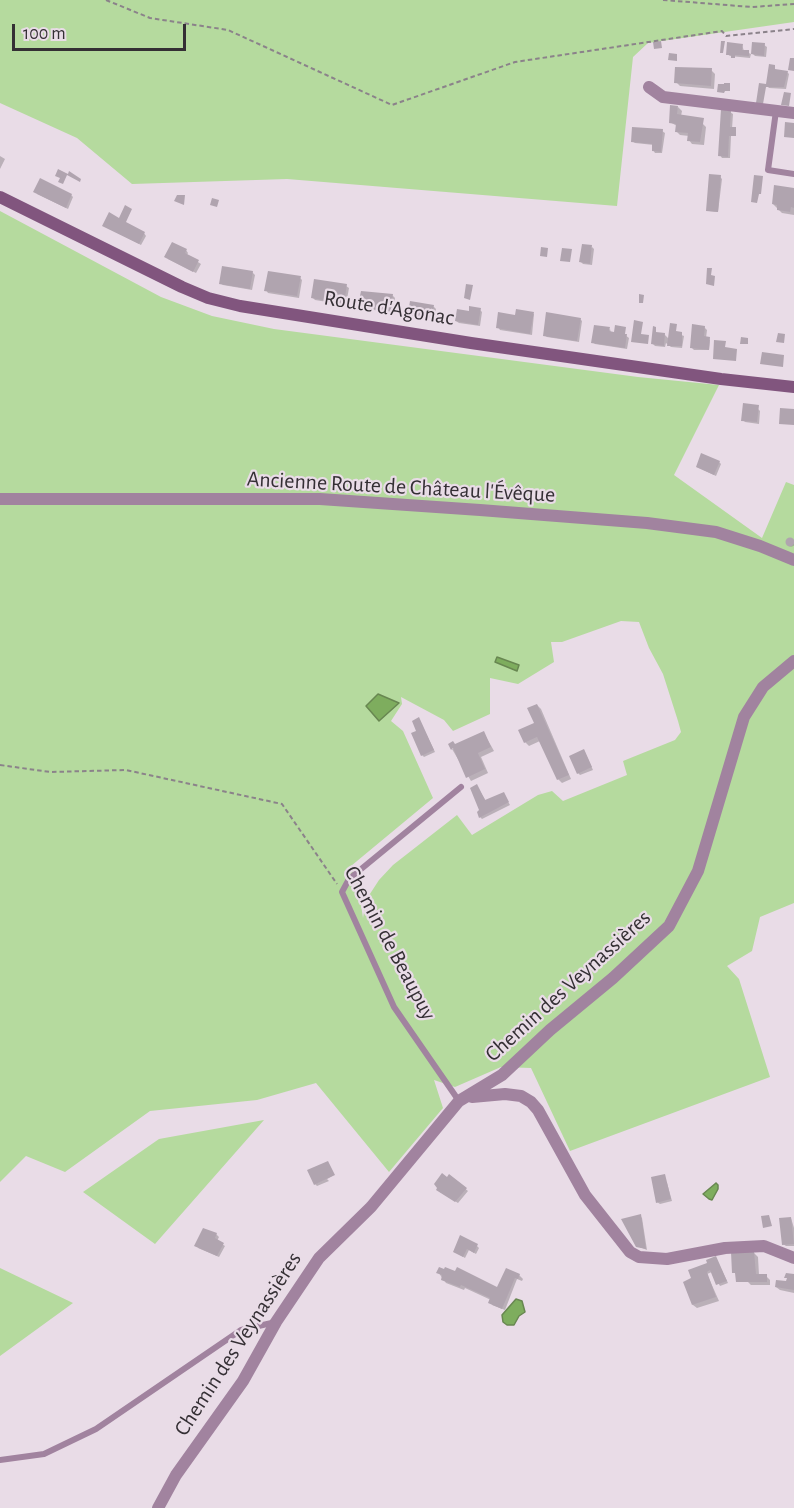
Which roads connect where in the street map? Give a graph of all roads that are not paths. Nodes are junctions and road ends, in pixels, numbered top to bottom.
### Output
1 (649, 87) dead end
2 (776, 110) junction
3 (794, 113) edge
4 (794, 174) edge
5 (0, 197) edge
6 (794, 387) edge
7 (0, 499) edge
8 (794, 560) edge
9 (794, 661) edge
10 (461, 787) dead end
11 (465, 1097) junction
12 (794, 1258) edge
13 (276, 1322) junction
14 (0, 1461) edge
15 (158, 1508) edge

1 - 2 street
2 - 3 street
2 - 4 lane
5 - 6 main road, Route d'Agonac
7 - 8 street, Ancienne Route de Château l'Évêque
9 - 11 street, Chemin des Veynassières
10 - 11 lane, Chemin de Beaupuy
11 - 12 street
11 - 13 street, Chemin des Veynassières
13 - 14 lane
13 - 15 street, Chemin des Veynassières

